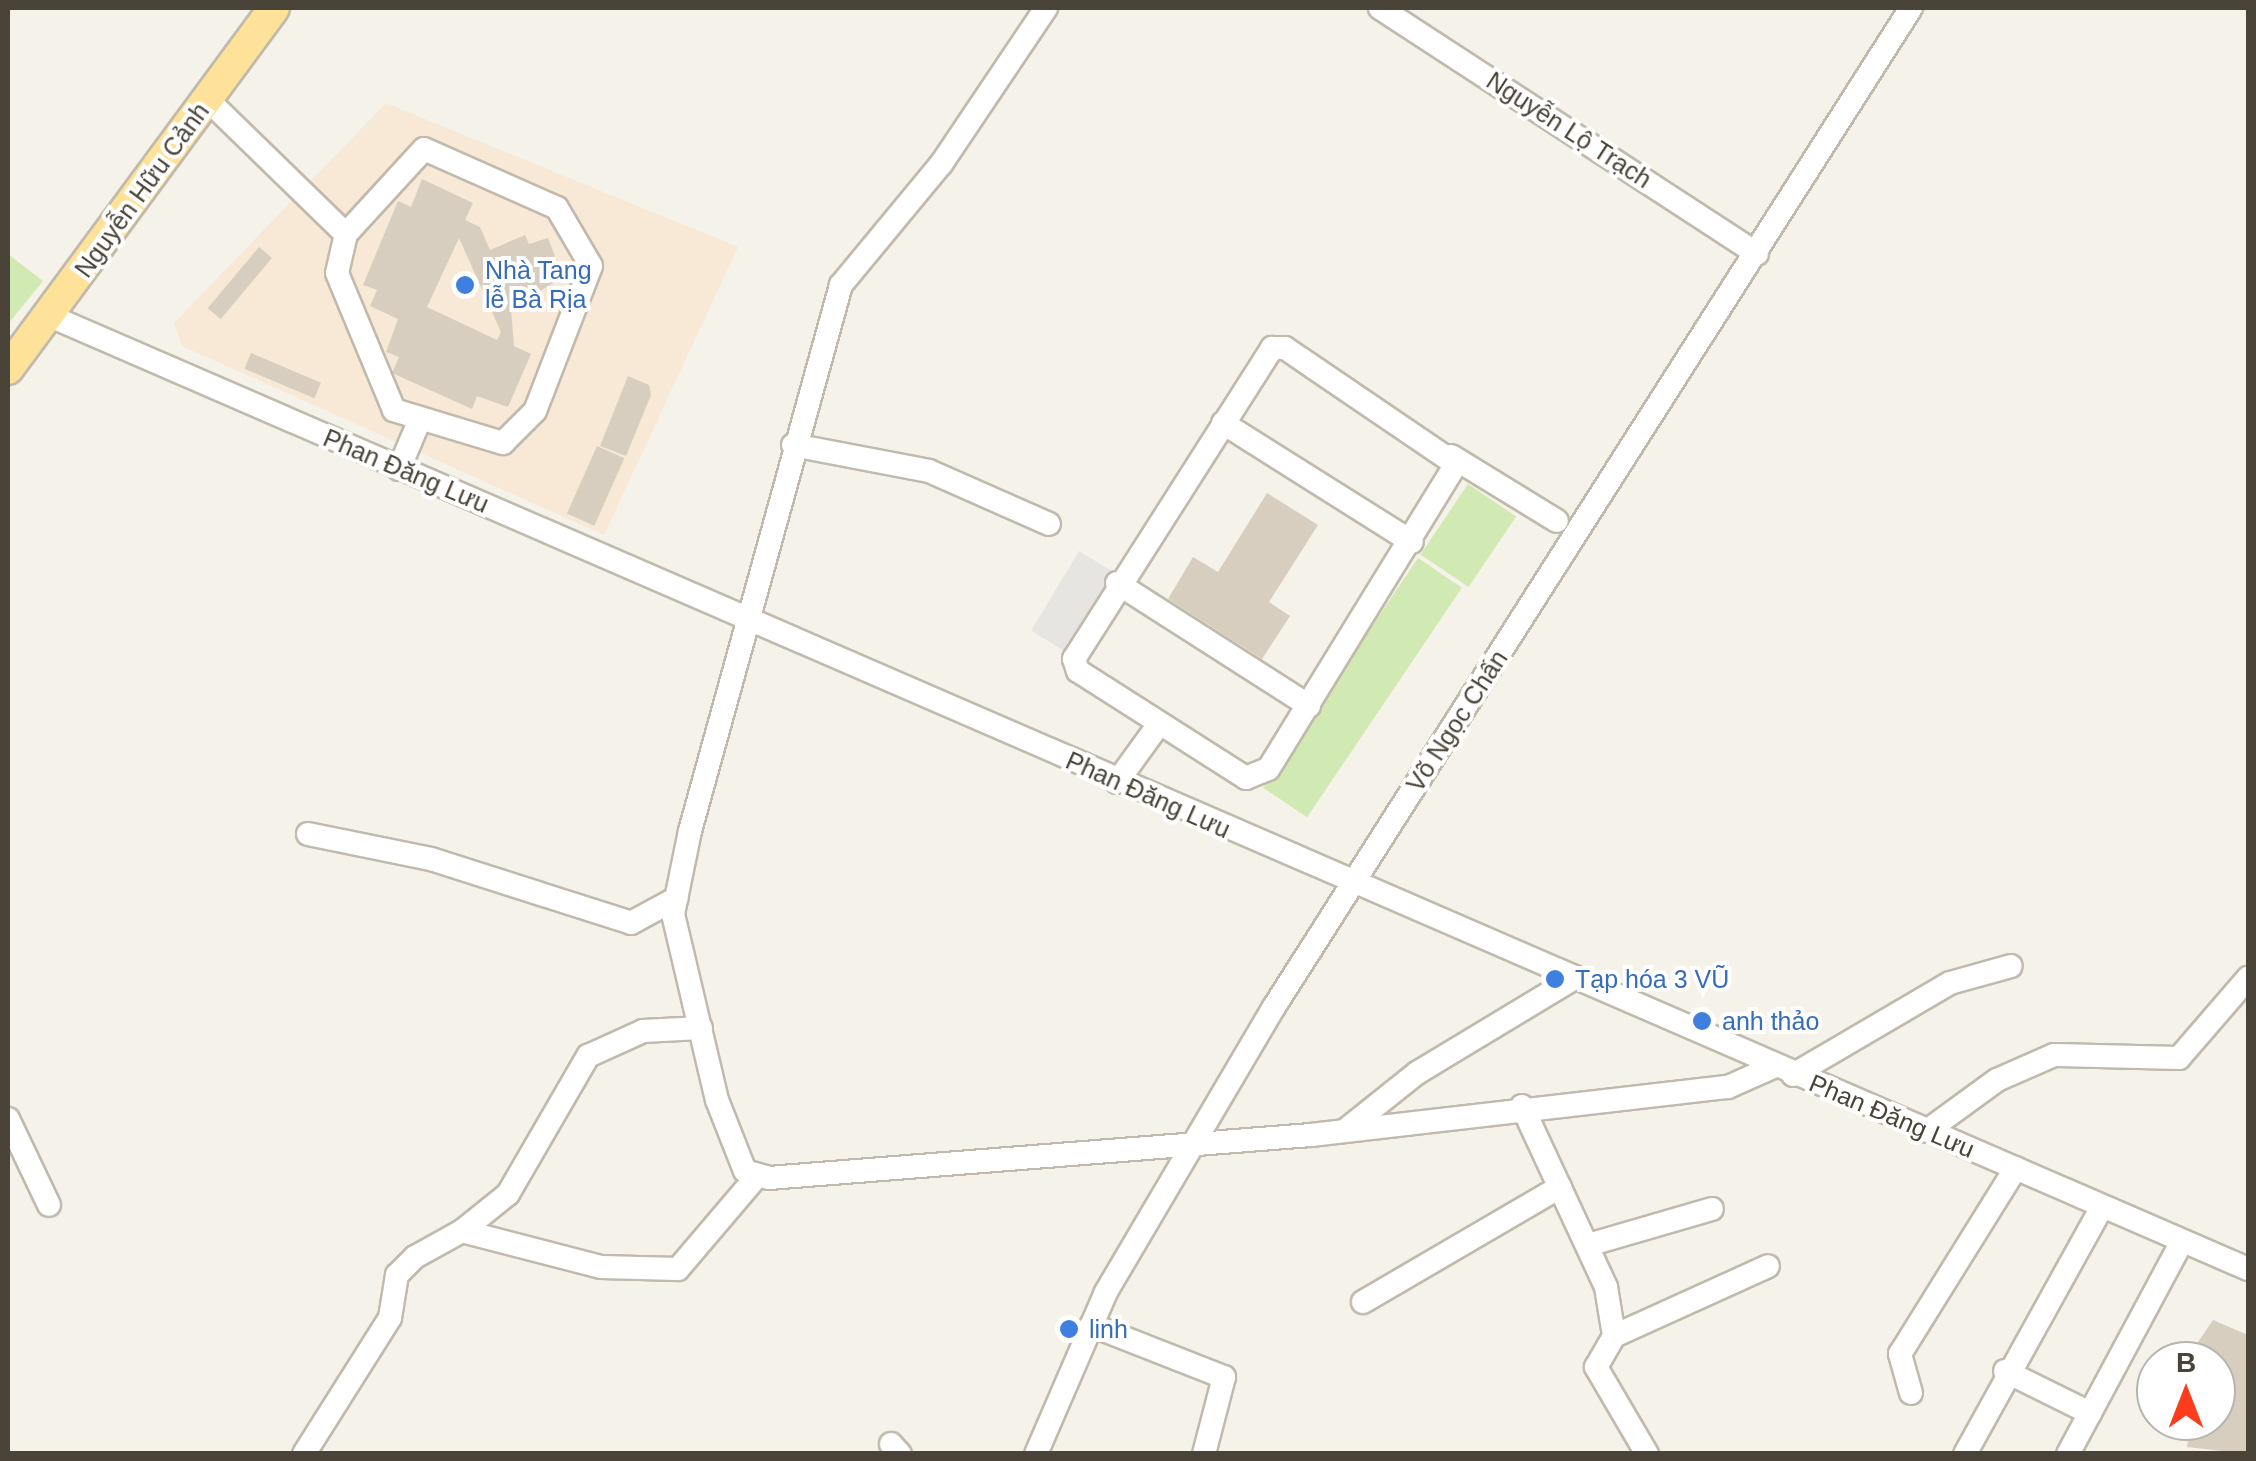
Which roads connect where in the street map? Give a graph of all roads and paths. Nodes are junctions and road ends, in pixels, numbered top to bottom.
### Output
1 (274, 8) edge
2 (1046, 8) edge
3 (1380, 8) edge
4 (1912, 8) edge
5 (208, 100) junction
6 (346, 234) junction
7 (1757, 254) junction
8 (50, 316) junction
9 (8, 369) edge
10 (420, 419) junction
11 (1223, 423) junction
12 (793, 445) junction
13 (1451, 456) junction
14 (400, 468) junction
15 (1557, 522) dead end
16 (1049, 524) dead end
17 (1412, 542) junction
18 (1118, 583) junction
19 (750, 621) junction
20 (1308, 706) junction
21 (1160, 724) junction
22 (1117, 782) junction
23 (308, 834) dead end
24 (1350, 884) junction
25 (677, 898) junction
26 (2010, 966) dead end
27 (2248, 978) edge
28 (1571, 980) junction
29 (701, 1028) junction
30 (1783, 1071) junction
31 (1522, 1106) junction
32 (8, 1119) edge
33 (1346, 1130) junction
34 (1927, 1131) junction
35 (1203, 1140) junction
36 (2016, 1168) junction
37 (758, 1175) junction
38 (1560, 1187) junction
39 (49, 1206) dead end
40 (2102, 1207) junction
41 (1712, 1210) dead end
42 (462, 1231) junction
43 (2182, 1240) junction
44 (1588, 1245) junction
45 (1768, 1266) dead end
46 (2248, 1269) edge
47 (1363, 1302) dead end
48 (1091, 1326) junction
49 (1614, 1336) junction
50 (2004, 1371) junction
51 (1912, 1393) dead end
52 (2090, 1413) junction
53 (304, 1454) edge
54 (1036, 1454) edge
55 (1204, 1454) edge
56 (1646, 1454) edge
57 (1966, 1454) edge
58 (2068, 1454) edge

1 - 5 main road, Nguyễn Hữu Cảnh
2 - 12 street
3 - 7 street, Nguyễn Lộ Trạch
4 - 7 street, Võ Ngọc Chấn
5 - 6 street
5 - 8 main road, Nguyễn Hữu Cảnh
6 - 10 street
6 - 10 street
7 - 24 street, Võ Ngọc Chấn
8 - 9 main road, Nguyễn Hữu Cảnh
8 - 14 street, Phan Đăng Lưu
10 - 14 street
11 - 13 street
11 - 17 street
11 - 18 street
12 - 16 street
12 - 19 street
13 - 15 street
13 - 17 street
14 - 19 street, Phan Đăng Lưu
17 - 20 street
18 - 20 street
18 - 21 street
19 - 22 street, Phan Đăng Lưu
19 - 25 street
20 - 21 street
21 - 22 street
22 - 24 street, Phan Đăng Lưu
23 - 25 street
24 - 28 street, Phan Đăng Lưu
24 - 35 street, Võ Ngọc Chấn
25 - 29 street
26 - 30 street
27 - 34 street
28 - 30 street, Phan Đăng Lưu
28 - 33 street
29 - 37 street
29 - 42 street
30 - 31 street
30 - 34 street, Phan Đăng Lưu
31 - 33 street
31 - 38 street
32 - 39 street
33 - 35 street
34 - 36 street, Phan Đăng Lưu
35 - 37 street
35 - 48 street, Võ Ngọc Chấn
36 - 40 street, Phan Đăng Lưu
36 - 51 street
37 - 42 street
38 - 44 street
38 - 47 street
40 - 43 street, Phan Đăng Lưu
40 - 50 street
41 - 44 street
42 - 53 street
43 - 46 street, Phan Đăng Lưu
43 - 52 street
44 - 49 street
45 - 49 street
48 - 54 street, Võ Ngọc Chấn
48 - 55 street
49 - 56 street
50 - 52 street
50 - 57 street
52 - 58 street

